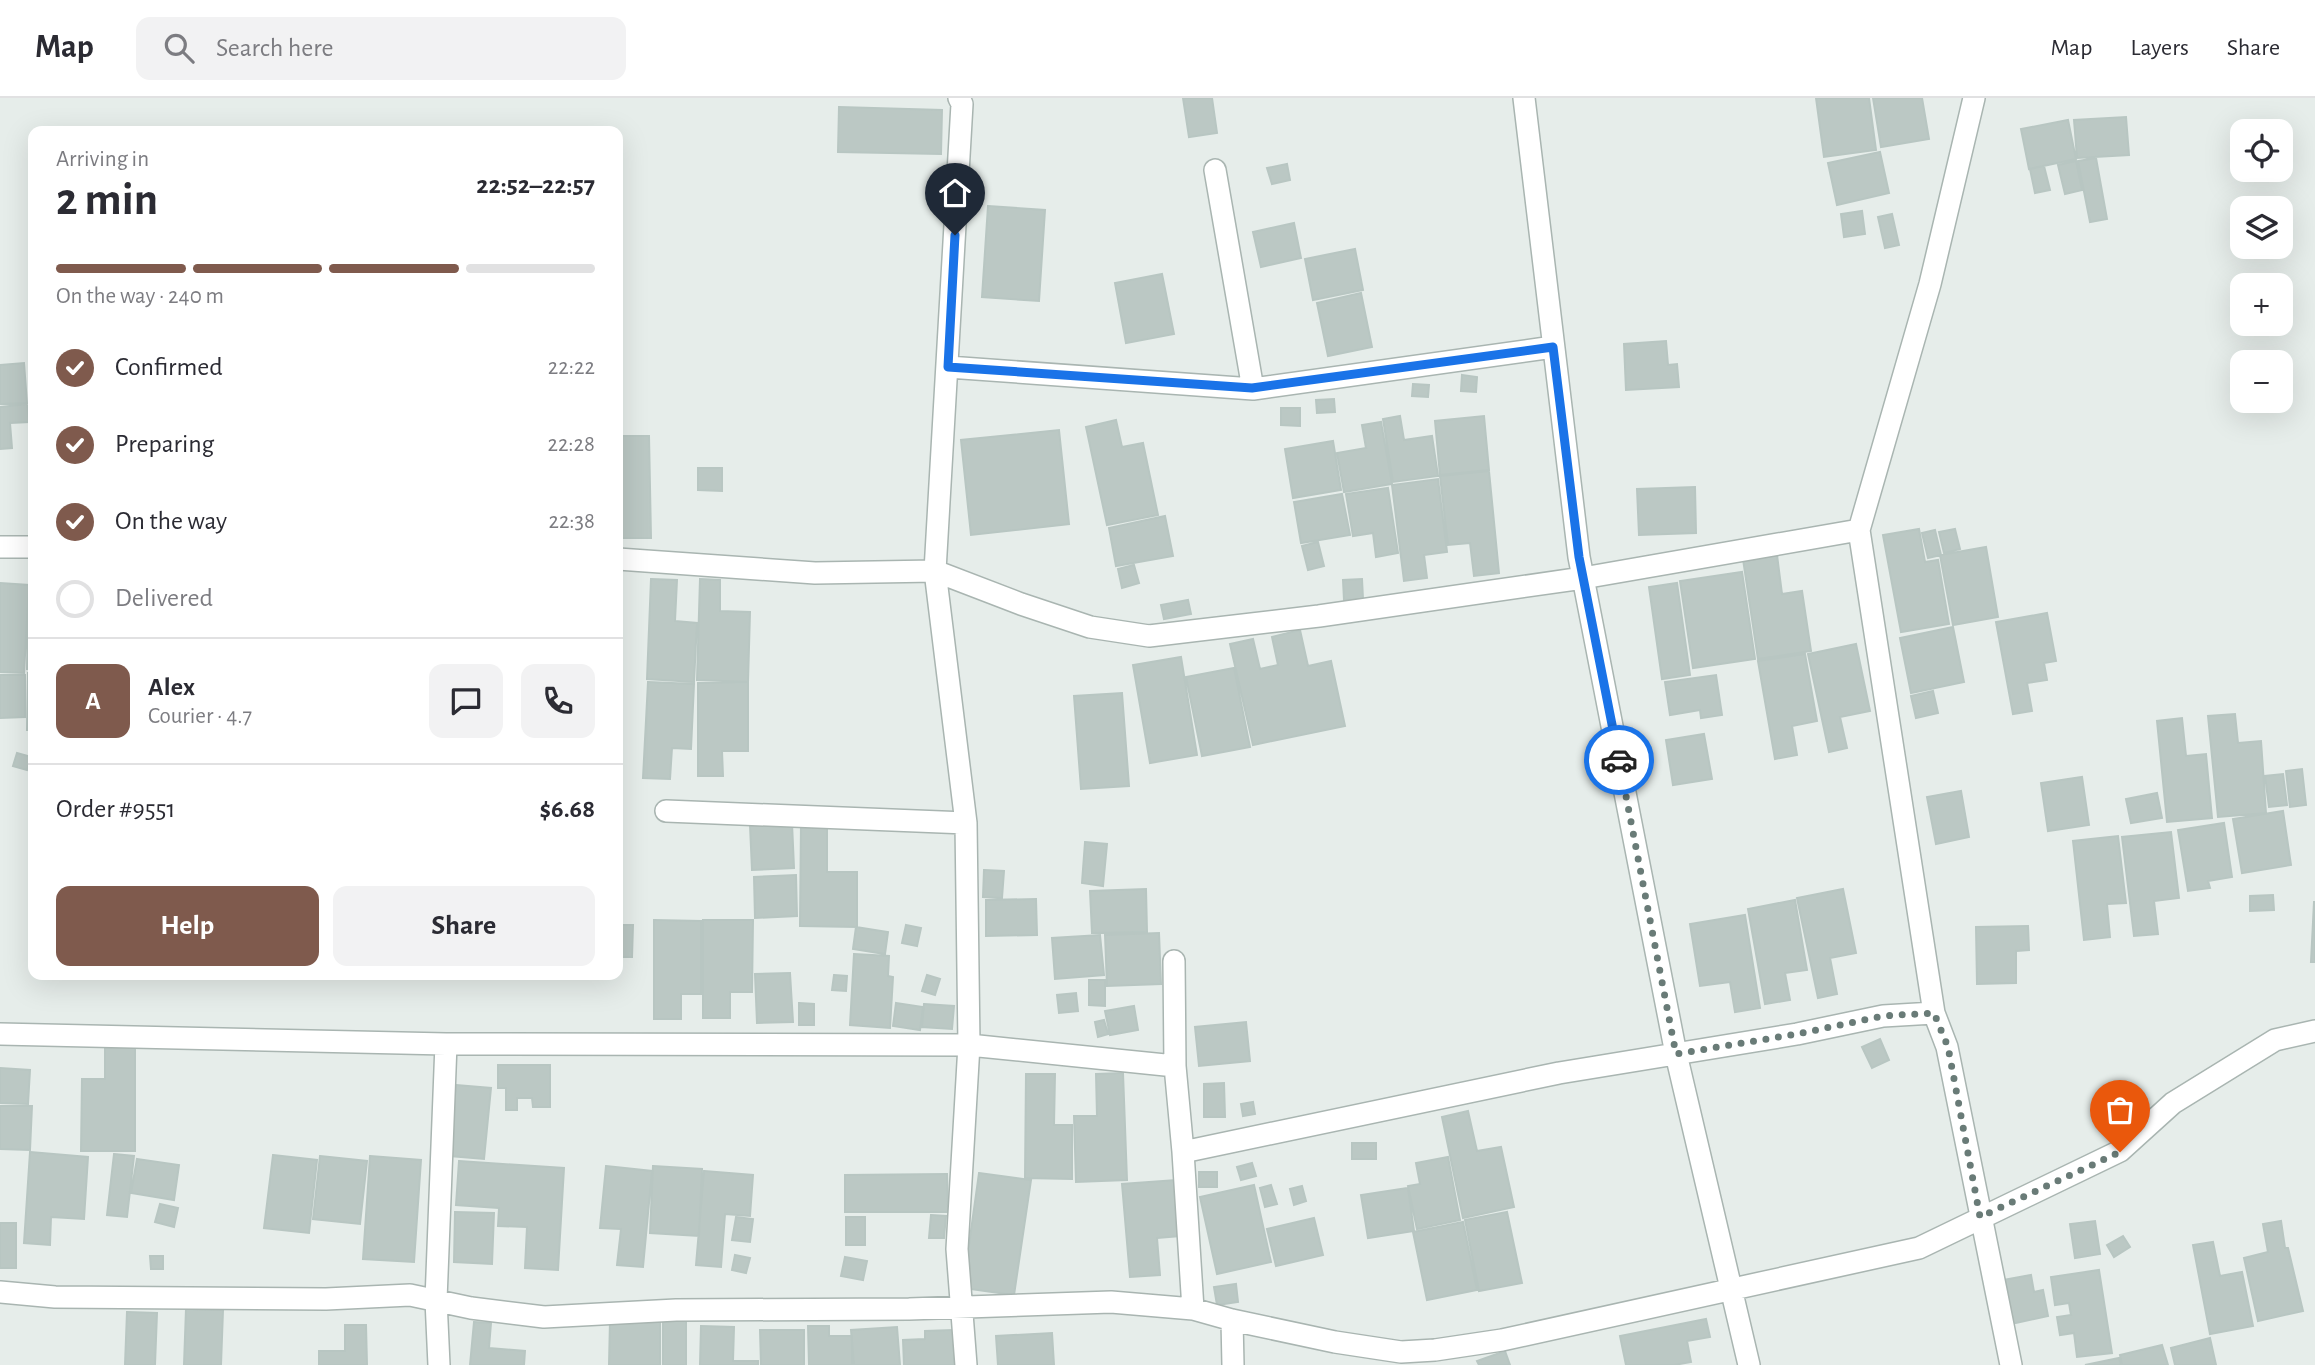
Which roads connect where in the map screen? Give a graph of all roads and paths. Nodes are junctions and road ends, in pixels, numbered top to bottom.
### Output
1 (959, 98) edge
2 (1524, 98) edge
3 (1974, 98) edge
4 (1214, 170) dead end
5 (1553, 347) junction
6 (948, 367) junction
7 (1252, 388) junction
8 (1859, 530) junction
9 (0, 547) edge
10 (28, 547) edge
11 (623, 559) edge
12 (935, 571) junction
13 (1583, 578) junction
14 (666, 811) dead end
15 (966, 823) junction
16 (1174, 961) dead end
17 (1934, 1013) junction
18 (2315, 1031) edge
19 (0, 1034) edge
20 (446, 1044) junction
21 (969, 1045) junction
22 (1676, 1054) junction
23 (1175, 1066) junction
24 (1183, 1152) junction
25 (1980, 1217) junction
26 (1731, 1289) junction
27 (0, 1292) edge
28 (436, 1300) junction
29 (962, 1308) junction
30 (1193, 1309) junction
31 (1232, 1320) junction
32 (439, 1365) edge
33 (966, 1365) edge
34 (1233, 1365) edge
35 (1748, 1365) edge
36 (2011, 1365) edge

1 - 6 street
2 - 5 street
3 - 8 street
4 - 7 street
5 - 7 street
5 - 13 street
6 - 7 street
6 - 12 street
8 - 13 street
8 - 17 street
9 - 10 street
11 - 12 street
12 - 13 street
12 - 15 street
13 - 22 street
14 - 15 street
15 - 21 street
16 - 23 street
17 - 22 street
17 - 25 street
18 - 25 street
19 - 20 street
20 - 21 street
20 - 28 street
21 - 23 street
21 - 29 street
22 - 24 street
22 - 26 street
23 - 24 street
24 - 30 street
25 - 26 street
25 - 36 street
26 - 31 street
26 - 35 street
27 - 28 street
28 - 29 street
28 - 32 street
29 - 30 street
29 - 33 street
30 - 31 street
31 - 34 street

